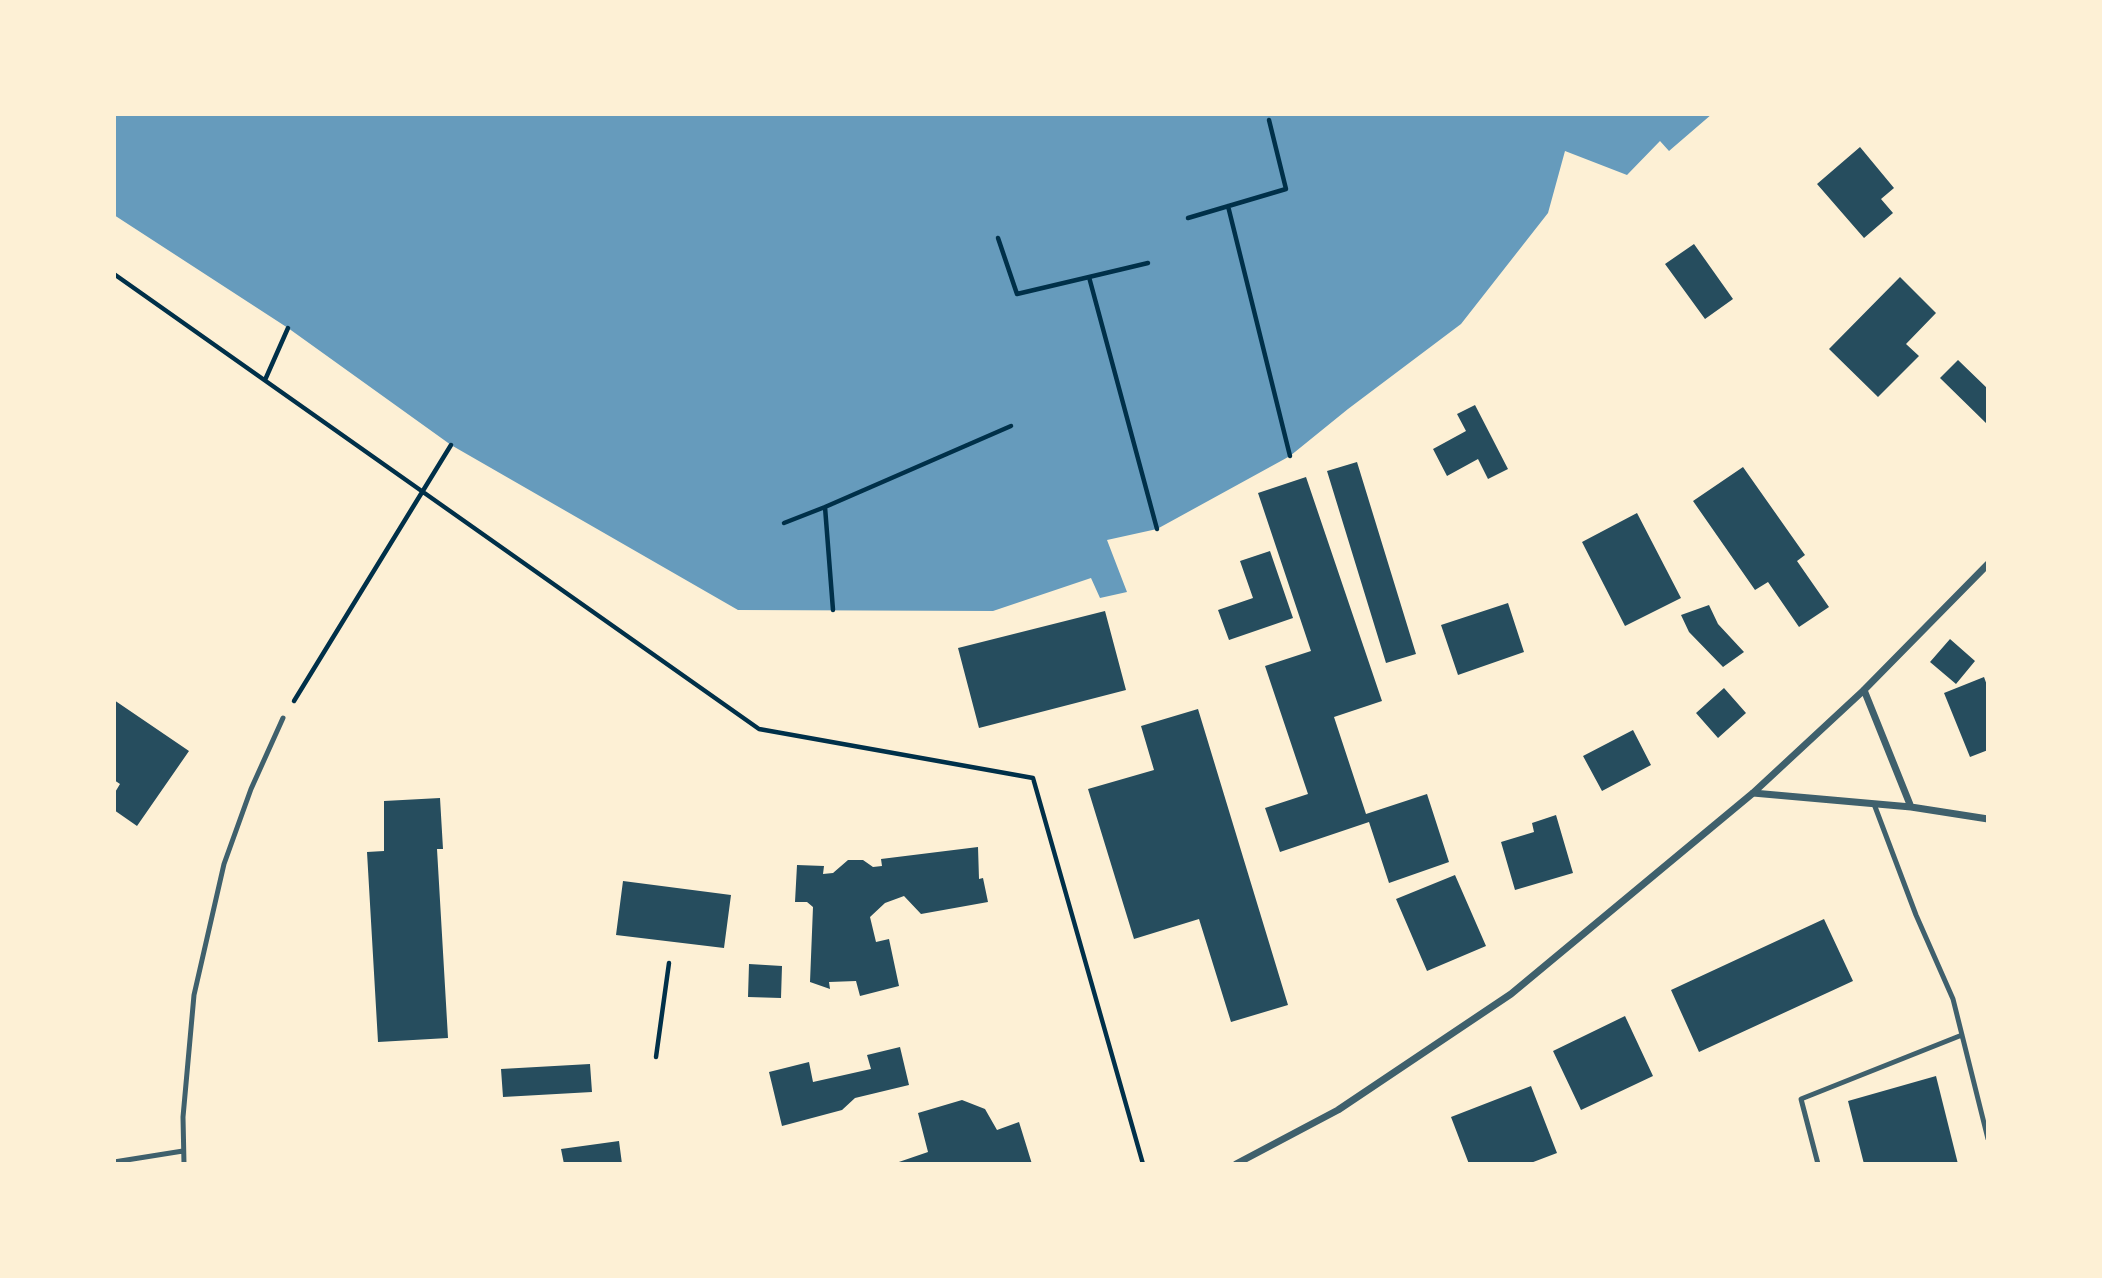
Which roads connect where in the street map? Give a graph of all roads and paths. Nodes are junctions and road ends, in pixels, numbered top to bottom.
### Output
1 (1269, 120) dead end
2 (1228, 206) junction
3 (1188, 218) dead end
4 (998, 238) dead end
5 (1148, 263) dead end
6 (114, 274) edge
7 (1089, 277) junction
8 (288, 328) dead end
9 (265, 380) junction
10 (1011, 426) dead end
11 (451, 445) dead end
12 (1290, 456) dead end
13 (424, 493) junction
14 (825, 507) junction
15 (784, 523) dead end
16 (1157, 528) dead end
17 (1988, 564) edge
18 (833, 610) dead end
19 (1864, 690) junction
20 (283, 718) joint
21 (1753, 793) junction
22 (1874, 804) junction
23 (1911, 807) junction
24 (1988, 819) edge
25 (669, 962) dead end
26 (1962, 1035) junction
27 (656, 1057) dead end
28 (1988, 1139) edge
29 (183, 1151) junction
30 (114, 1162) edge
31 (184, 1164) edge
32 (1143, 1164) edge
33 (1236, 1164) edge
34 (1818, 1164) edge

1 - 2 path
2 - 3 path
2 - 12 path
4 - 7 path
5 - 7 path
6 - 9 path
7 - 16 path
8 - 9 path
9 - 13 path
10 - 14 path
11 - 13 path
13 - 20 path
13 - 32 path
14 - 15 path
14 - 18 path
17 - 19 street
19 - 21 street
19 - 23 street
20 - 29 lane
21 - 22 street
21 - 33 street
22 - 23 street
22 - 26 lane
23 - 24 street
25 - 27 path
26 - 28 lane
26 - 34 lane
29 - 30 lane
29 - 31 lane

